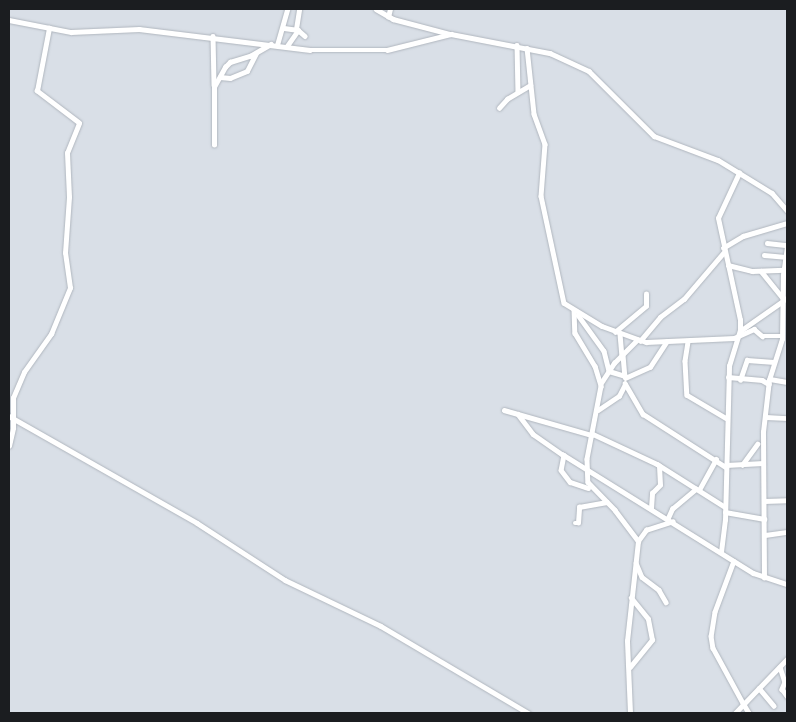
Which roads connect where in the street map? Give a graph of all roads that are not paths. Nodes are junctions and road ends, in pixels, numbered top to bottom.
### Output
1 (287, 9) edge
2 (299, 9) edge
3 (376, 9) edge
4 (390, 9) edge
5 (388, 17) junction
6 (9, 20) edge
7 (49, 28) junction
8 (284, 28) junction
9 (297, 29) junction
10 (451, 34) junction
11 (213, 36) junction
12 (305, 36) dead end
13 (261, 42) junction
14 (271, 44) junction
15 (277, 45) junction
16 (287, 46) junction
17 (517, 46) junction
18 (527, 48) junction
19 (262, 50) junction
20 (256, 53) junction
21 (220, 76) junction
22 (530, 85) junction
23 (214, 87) junction
24 (518, 92) junction
25 (499, 108) dead end
26 (214, 145) dead end
27 (738, 173) junction
28 (787, 210) edge
29 (787, 223) edge
30 (767, 243) dead end
31 (787, 245) edge
32 (724, 250) junction
33 (764, 255) dead end
34 (785, 257) junction
35 (728, 265) junction
36 (761, 271) junction
37 (785, 273) edge
38 (646, 294) dead end
39 (784, 299) edge
40 (574, 310) junction
41 (617, 333) junction
42 (739, 333) junction
43 (784, 335) edge
44 (638, 340) junction
45 (666, 342) junction
46 (688, 342) junction
47 (622, 356) junction
48 (774, 362) junction
49 (609, 371) junction
50 (728, 376) junction
51 (625, 379) junction
52 (740, 380) junction
53 (769, 381) junction
54 (787, 382) edge
55 (601, 383) junction
56 (504, 410) dead end
57 (598, 410) junction
58 (518, 414) junction
59 (10, 417) edge
60 (766, 417) junction
61 (726, 418) junction
62 (787, 418) edge
63 (592, 434) junction
64 (757, 444) dead end
65 (9, 446) edge
66 (564, 455) junction
67 (716, 459) junction
68 (763, 464) junction
69 (742, 465) junction
70 (659, 466) junction
71 (726, 466) junction
72 (586, 467) junction
73 (588, 488) dead end
74 (698, 490) junction
75 (764, 500) junction
76 (787, 500) edge
77 (607, 502) junction
78 (651, 508) junction
79 (725, 509) junction
80 (668, 518) junction
81 (764, 519) junction
82 (673, 521) junction
83 (575, 524) dead end
84 (787, 532) edge
85 (765, 535) junction
86 (638, 541) junction
87 (721, 552) junction
88 (734, 561) junction
89 (636, 563) junction
90 (764, 578) junction
91 (787, 584) edge
92 (631, 596) junction
93 (666, 602) dead end
94 (787, 659) edge
95 (630, 667) junction
96 (780, 667) junction
97 (759, 688) junction
98 (787, 696) edge
99 (743, 703) junction
100 (774, 706) dead end
101 (528, 713) edge
102 (630, 713) edge
103 (735, 713) edge
104 (749, 713) edge

1 - 8 street
2 - 9 street
3 - 5 street
4 - 5 street
5 - 10 street
6 - 7 street
7 - 11 street
7 - 59 street
8 - 9 street
8 - 15 street
9 - 12 street
9 - 16 street
10 - 16 street
10 - 17 street
11 - 13 street
11 - 23 street
13 - 14 street
13 - 19 street
14 - 15 street
14 - 19 street
15 - 16 street
17 - 18 street
17 - 24 street
18 - 22 street
18 - 27 street
19 - 20 street
20 - 21 street
20 - 21 street
21 - 23 street
22 - 24 street
22 - 40 street
23 - 26 street
24 - 25 street
27 - 28 street
27 - 32 street
29 - 32 street
30 - 31 street
31 - 34 street
32 - 35 street
32 - 44 street
33 - 34 street
34 - 37 street
35 - 36 street
35 - 42 street
36 - 37 street
36 - 39 street
37 - 39 street
38 - 41 street
39 - 42 street
39 - 43 street
40 - 41 street
40 - 49 street
40 - 55 street
41 - 44 street
41 - 47 street
42 - 43 street
42 - 46 street
42 - 50 street
43 - 48 street
44 - 45 street
44 - 47 street
45 - 46 street
45 - 51 street
46 - 61 street
47 - 49 street
47 - 51 street
48 - 52 street
48 - 53 street
49 - 51 street
49 - 55 street
50 - 52 street
50 - 61 street
51 - 57 street
51 - 67 street
52 - 53 street
53 - 54 street
53 - 60 street
55 - 57 street
56 - 58 street
57 - 63 street
58 - 63 street
58 - 66 street
59 - 65 street
59 - 101 street
60 - 62 street
60 - 68 street
61 - 71 street
63 - 70 street
63 - 72 street
64 - 69 street
66 - 72 street
66 - 73 street
67 - 71 street
67 - 74 street
68 - 69 street
68 - 75 street
69 - 71 street
70 - 74 street
70 - 78 street
71 - 79 street
72 - 77 street
72 - 78 street
74 - 79 street
74 - 80 street
75 - 76 street
75 - 81 street
77 - 83 street
77 - 86 street
78 - 80 street
79 - 81 street
79 - 87 street
80 - 82 street
81 - 85 street
82 - 86 street
82 - 87 street
84 - 85 street
85 - 90 street
86 - 89 street
87 - 88 street
88 - 90 street
88 - 99 street
89 - 92 street
89 - 93 street
90 - 91 street
92 - 95 street
92 - 95 street
94 - 96 street
95 - 102 street
96 - 97 street
96 - 98 street
97 - 99 street
97 - 100 street
99 - 103 street
99 - 104 street

